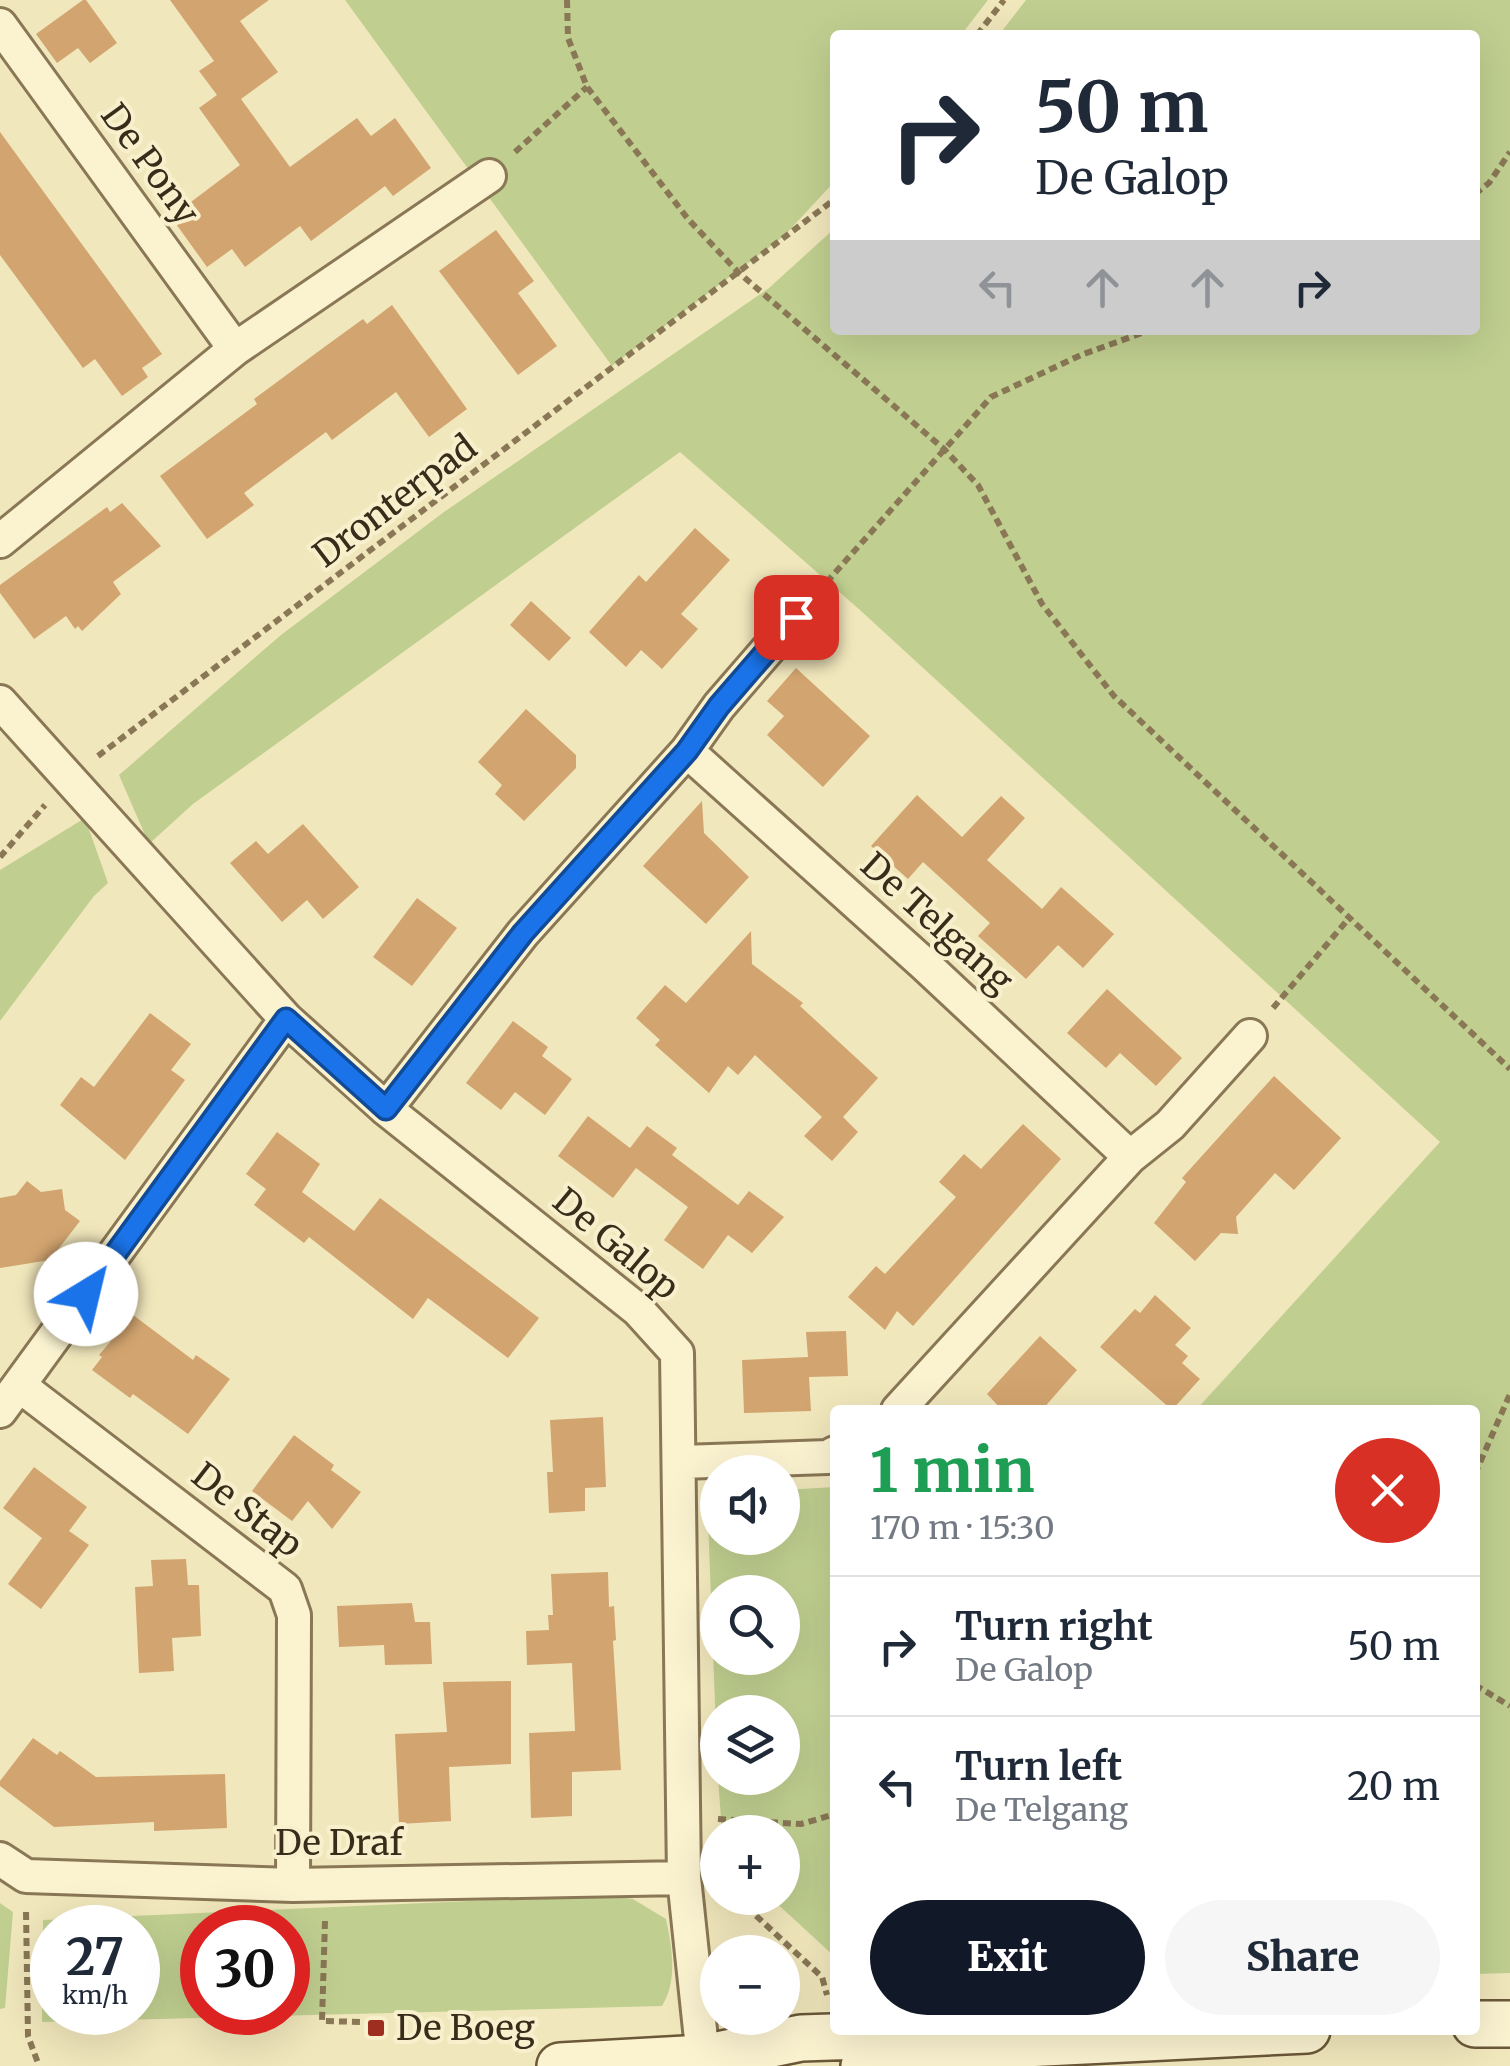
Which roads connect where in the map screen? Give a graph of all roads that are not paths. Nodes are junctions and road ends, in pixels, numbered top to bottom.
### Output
1 (0, 25) edge
2 (488, 176) road end
3 (235, 350) junction
4 (0, 541) edge
5 (796, 617) road end
6 (0, 702) edge
7 (687, 751) junction
8 (286, 1019) junction
9 (1250, 1036) road end
10 (386, 1109) junction
11 (1130, 1156) junction
12 (10, 1398) edge
13 (903, 1405) edge
14 (830, 1456) edge
15 (680, 1462) junction
16 (13, 1867) edge
17 (684, 1878) junction
18 (309, 1884) junction
19 (1480, 2024) edge
20 (1510, 2024) edge
21 (1206, 2035) edge
22 (944, 2048) junction
23 (703, 2058) junction
24 (560, 2066) edge
25 (772, 2066) edge
26 (864, 2066) edge

1 - 3 street, De Pony
2 - 3 street
3 - 4 street
5 - 7 street
6 - 8 street, De Galop
7 - 10 street
7 - 11 street, De Telgang
8 - 10 street, De Galop
8 - 12 street
9 - 11 street
10 - 15 street, De Galop
11 - 13 street
12 - 18 street, De Stap
14 - 15 street
15 - 17 street, De Galop
16 - 18 street, De Draf
17 - 18 street, De Draf
17 - 23 street, De Galop
19 - 20 street
21 - 22 street
22 - 23 street
22 - 26 street
23 - 24 street
23 - 25 street

